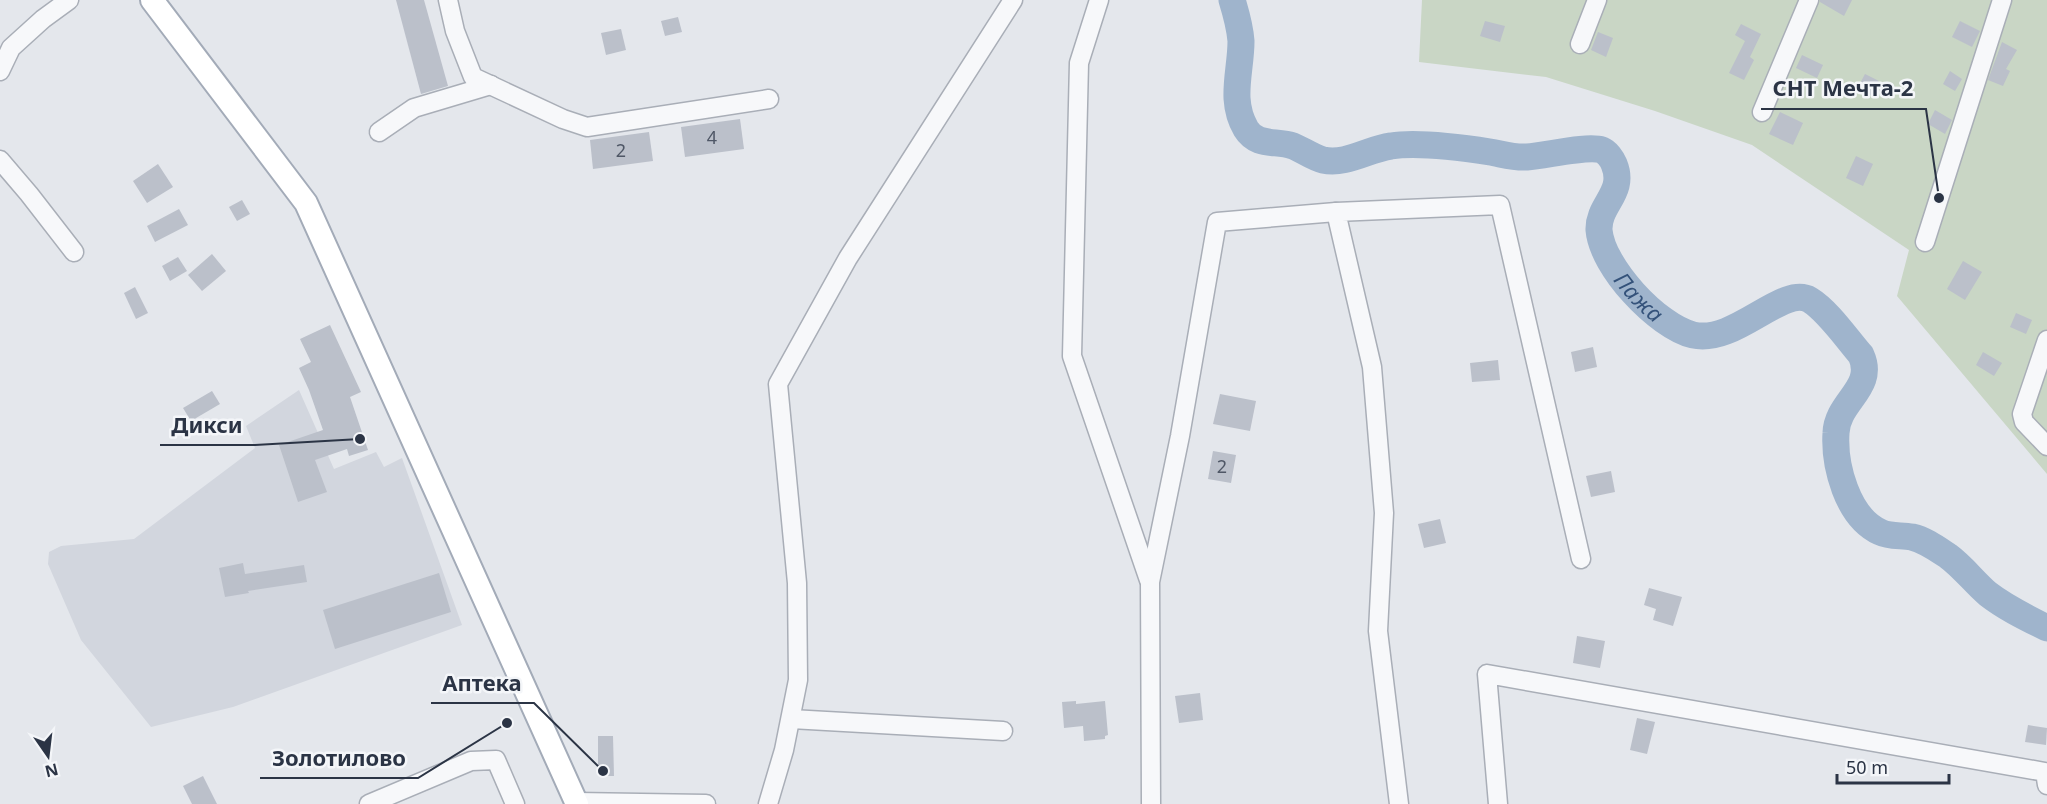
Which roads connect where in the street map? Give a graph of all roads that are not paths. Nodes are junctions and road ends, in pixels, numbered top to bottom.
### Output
1 (69, 0) edge
2 (152, 0) edge
3 (448, 0) edge
4 (1013, 0) edge
5 (1099, 0) edge
6 (1598, 0) edge
7 (1809, 0) edge
8 (2002, 0) edge
9 (1580, 44) dead end
10 (0, 71) edge
11 (491, 85) junction
12 (769, 99) dead end
13 (1762, 112) dead end
14 (379, 132) dead end
15 (0, 160) edge
16 (1336, 212) junction
17 (1925, 242) dead end
18 (74, 252) dead end
19 (2047, 340) edge
20 (2047, 446) edge
21 (1581, 559) dead end
22 (1150, 582) junction
23 (791, 719) junction
24 (1003, 731) dead end
25 (2047, 786) edge
26 (577, 803) edge
27 (369, 804) edge
28 (515, 804) edge
29 (705, 804) edge
30 (768, 804) edge
31 (1151, 804) edge
32 (1399, 804) edge
33 (1498, 804) edge

1 - 10 street
2 - 26 main road
3 - 11 street
4 - 23 street
5 - 22 street
6 - 9 street
7 - 13 street
8 - 17 street
11 - 12 street
11 - 14 street
15 - 18 street
16 - 21 street
16 - 22 street
16 - 32 street
19 - 20 street
22 - 31 street
23 - 24 street
23 - 30 street
25 - 33 street
26 - 29 street
27 - 28 street

